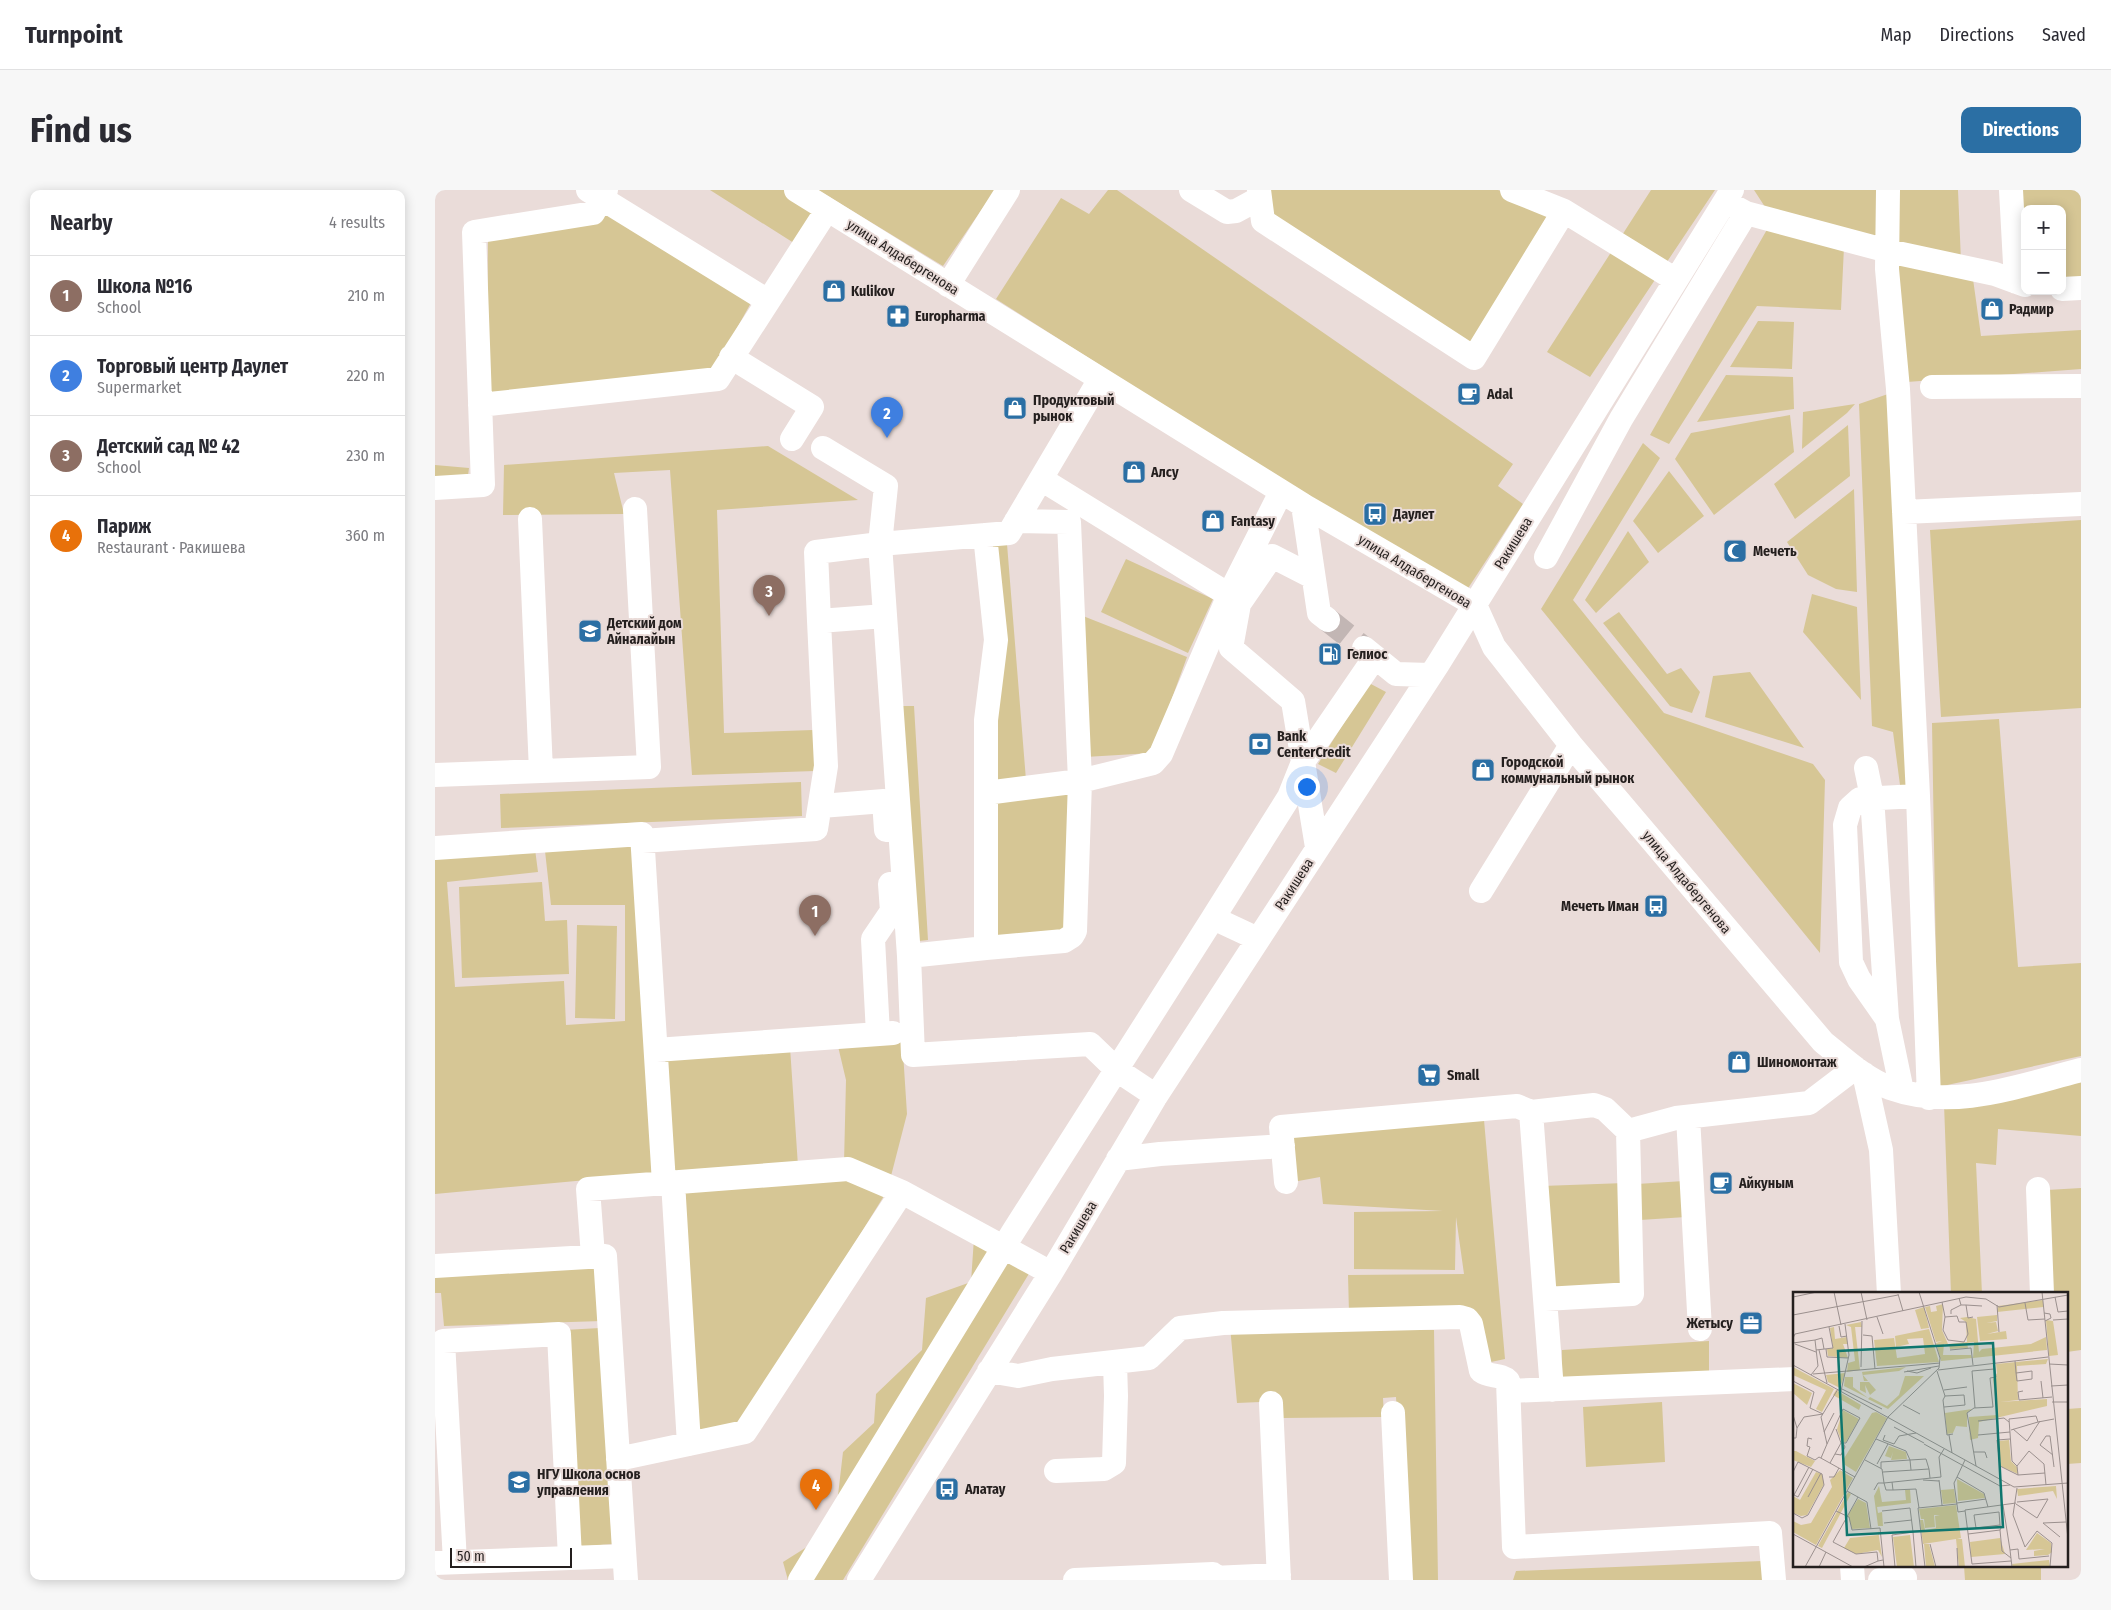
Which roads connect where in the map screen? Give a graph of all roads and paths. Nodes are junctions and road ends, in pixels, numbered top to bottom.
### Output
1 (796, 190) edge
2 (1008, 190) edge
3 (1191, 190) edge
4 (1512, 190) edge
5 (1888, 190) edge
6 (2011, 190) edge
7 (599, 193) edge
8 (1259, 194) edge
9 (1729, 196) edge
10 (827, 210) junction
11 (1564, 211) junction
12 (1746, 213) junction
13 (1888, 251) junction
14 (1676, 280) junction
15 (2020, 283) edge
16 (948, 285) junction
17 (2081, 288) edge
18 (2066, 289) edge
19 (768, 301) junction
20 (731, 357) junction
21 (1100, 379) junction
22 (2081, 386) edge
23 (1932, 387) dead end
24 (481, 405) junction
25 (1598, 407) junction
26 (1621, 418) junction
27 (791, 439) dead end
28 (823, 448) dead end
29 (1041, 479) junction
30 (435, 488) edge
31 (1281, 492) junction
32 (2081, 504) edge
33 (1303, 505) junction
34 (635, 509) dead end
35 (1904, 512) junction
36 (530, 519) dead end
37 (1016, 521) junction
38 (985, 535) junction
39 (880, 544) junction
40 (1546, 557) dead end
41 (1313, 577) junction
42 (1229, 595) junction
43 (1475, 605) junction
44 (885, 616) junction
45 (1328, 620) tunnel mouth
46 (819, 621) junction
47 (1429, 675) junction
48 (1571, 745) junction
49 (1303, 762) junction
50 (1866, 768) dead end
51 (541, 771) junction
52 (435, 775) edge
53 (1080, 781) junction
54 (986, 793) junction
55 (1918, 796) junction
56 (1872, 797) junction
57 (821, 806) junction
58 (642, 842) junction
59 (1317, 847) junction
60 (435, 848) edge
61 (1481, 891) dead end
62 (1213, 918) junction
63 (1258, 939) junction
64 (986, 948) junction
65 (909, 956) junction
66 (1887, 1019) junction
67 (911, 1032) junction
68 (878, 1034) junction
69 (656, 1050) junction
70 (1117, 1070) junction
71 (2081, 1070) edge
72 (1859, 1071) junction
73 (1901, 1091) junction
74 (1156, 1096) junction
75 (1929, 1098) junction
76 (1531, 1112) junction
77 (1688, 1117) junction
78 (1628, 1131) junction
79 (1283, 1146) junction
80 (1118, 1159) junction
81 (1285, 1182) dead end
82 (669, 1183) junction
83 (2038, 1189) dead end
84 (902, 1192) junction
85 (1005, 1247) junction
86 (593, 1256) junction
87 (435, 1266) edge
88 (1051, 1273) junction
89 (1889, 1292) edge
90 (2042, 1292) edge
91 (1545, 1298) junction
92 (1700, 1329) dead end
93 (1115, 1362) junction
94 (989, 1371) junction
95 (1793, 1379) edge
96 (1552, 1390) junction
97 (1509, 1391) junction
98 (1271, 1403) dead end
99 (1393, 1412) dead end
100 (689, 1444) junction
101 (618, 1459) junction
102 (1056, 1471) dead end
103 (624, 1556) junction
104 (570, 1558) junction
105 (445, 1562) edge
106 (1905, 1575) edge
107 (1279, 1578) edge
108 (1213, 1579) edge
109 (626, 1580) edge
110 (800, 1580) edge
111 (859, 1580) edge
112 (1075, 1580) edge
113 (1401, 1580) edge
114 (1774, 1580) edge
115 (1880, 1580) edge

1 - 10 street, улица Алдабергенова
2 - 16 street
3 - 8 street
4 - 11 street
5 - 13 street
6 - 15 street
7 - 19 street
7 - 24 street
8 - 11 street
9 - 12 street
9 - 14 street, Ракишева
10 - 16 street, улица Алдабергенова
10 - 19 street
11 - 14 street
12 - 13 street
12 - 26 street
13 - 15 street
13 - 35 street
14 - 25 street, Ракишева
16 - 21 street, улица Алдабергенова
17 - 18 street
19 - 20 street
20 - 24 street
20 - 27 street
21 - 29 street
21 - 31 street, улица Алдабергенова
22 - 23 street
24 - 30 street
25 - 26 street
25 - 43 street, Ракишева
26 - 40 street
28 - 39 street
29 - 37 street
29 - 42 street
31 - 33 street, улица Алдабергенова
31 - 42 street
32 - 35 street
33 - 41 street
33 - 43 street, улица Алдабергенова
34 - 51 street
35 - 55 street
36 - 51 street
37 - 38 street
37 - 53 street
38 - 39 street
38 - 54 street
39 - 44 street
39 - 46 street
41 - 45 street
41 - 49 street
42 - 53 street
43 - 47 street, Ракишева
43 - 48 street, улица Алдабергенова
44 - 46 street
44 - 65 street
46 - 57 street
47 - 49 street
47 - 59 street, Ракишева
48 - 61 street
48 - 72 street, улица Алдабергенова
49 - 59 street
49 - 62 street
50 - 56 street
51 - 52 street
53 - 54 street
53 - 64 street
54 - 64 street
55 - 56 street
55 - 75 street
56 - 66 street
56 - 66 street
57 - 58 street
57 - 68 street
58 - 60 street
58 - 69 street
59 - 63 street, Ракишева
62 - 63 street
62 - 70 street
63 - 74 street, Ракишева
64 - 65 street
65 - 67 street
66 - 73 street
67 - 68 street
67 - 70 street
68 - 69 street
69 - 82 street
70 - 74 street
70 - 85 street
71 - 75 street, улица Алдабергенова
72 - 73 street, улица Алдабергенова
72 - 77 street
72 - 89 street
73 - 75 street, улица Алдабергенова
74 - 80 street, Ракишева
76 - 78 street
76 - 79 street
76 - 91 street
77 - 78 street
77 - 92 street
78 - 91 street
79 - 80 street
79 - 81 street
80 - 88 street, Ракишева
82 - 84 street
82 - 86 street
82 - 100 street
83 - 90 street
84 - 85 street
84 - 100 street
85 - 88 street
85 - 110 street
86 - 87 street
86 - 101 street
88 - 94 street, Ракишева
91 - 96 street
93 - 94 street
93 - 97 street
93 - 102 street
94 - 111 street, Ракишева
95 - 96 street
96 - 97 street
97 - 114 street
98 - 107 street
99 - 113 street
100 - 101 street
101 - 103 street
103 - 104 street
103 - 109 street
104 - 105 street
104 - 105 street
106 - 115 street
107 - 108 street
108 - 112 street

